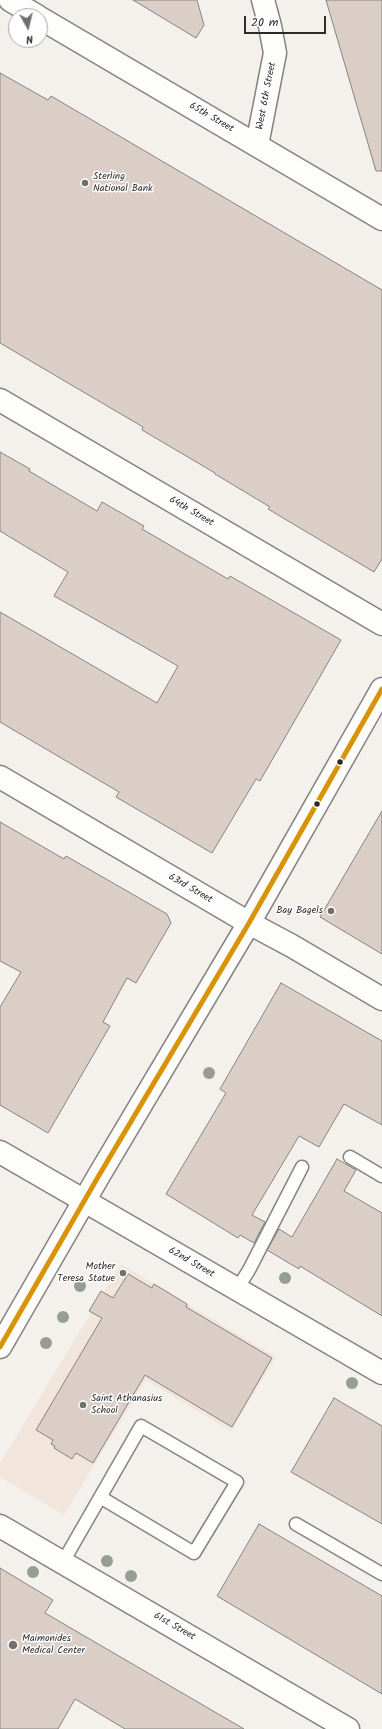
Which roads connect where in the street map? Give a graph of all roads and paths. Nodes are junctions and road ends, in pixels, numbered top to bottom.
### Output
1 (10, 0) edge
2 (263, 0) edge
3 (24, 8) edge
4 (48, 23) edge
5 (257, 145) junction
6 (382, 219) edge
7 (0, 400) edge
8 (382, 624) edge
9 (382, 689) edge
10 (0, 777) edge
11 (249, 923) junction
12 (382, 998) edge
13 (0, 1152) edge
14 (350, 1157) dead end
15 (302, 1167) dead end
16 (382, 1176) edge
17 (84, 1201) junction
18 (237, 1289) junction
19 (0, 1347) edge
20 (382, 1373) edge
21 (100, 1497) junction
22 (296, 1524) dead end
23 (0, 1526) edge
24 (63, 1562) junction
25 (382, 1574) edge
26 (348, 1729) edge

1 - 3 street
2 - 5 street, West 6th Street
4 - 5 street, 65th Street
5 - 6 street, 65th Street
7 - 8 street, 64th Street
9 - 11 street
10 - 11 street, 63rd Street
11 - 12 street, 63rd Street
11 - 17 street
13 - 17 street, 62nd Street
14 - 16 lane
15 - 18 lane
17 - 18 street, 62nd Street
17 - 19 street
18 - 20 street, 62nd Street
21 - 21 lane
21 - 24 lane
22 - 25 lane
23 - 24 street, 61st Street
24 - 26 street, 61st Street

